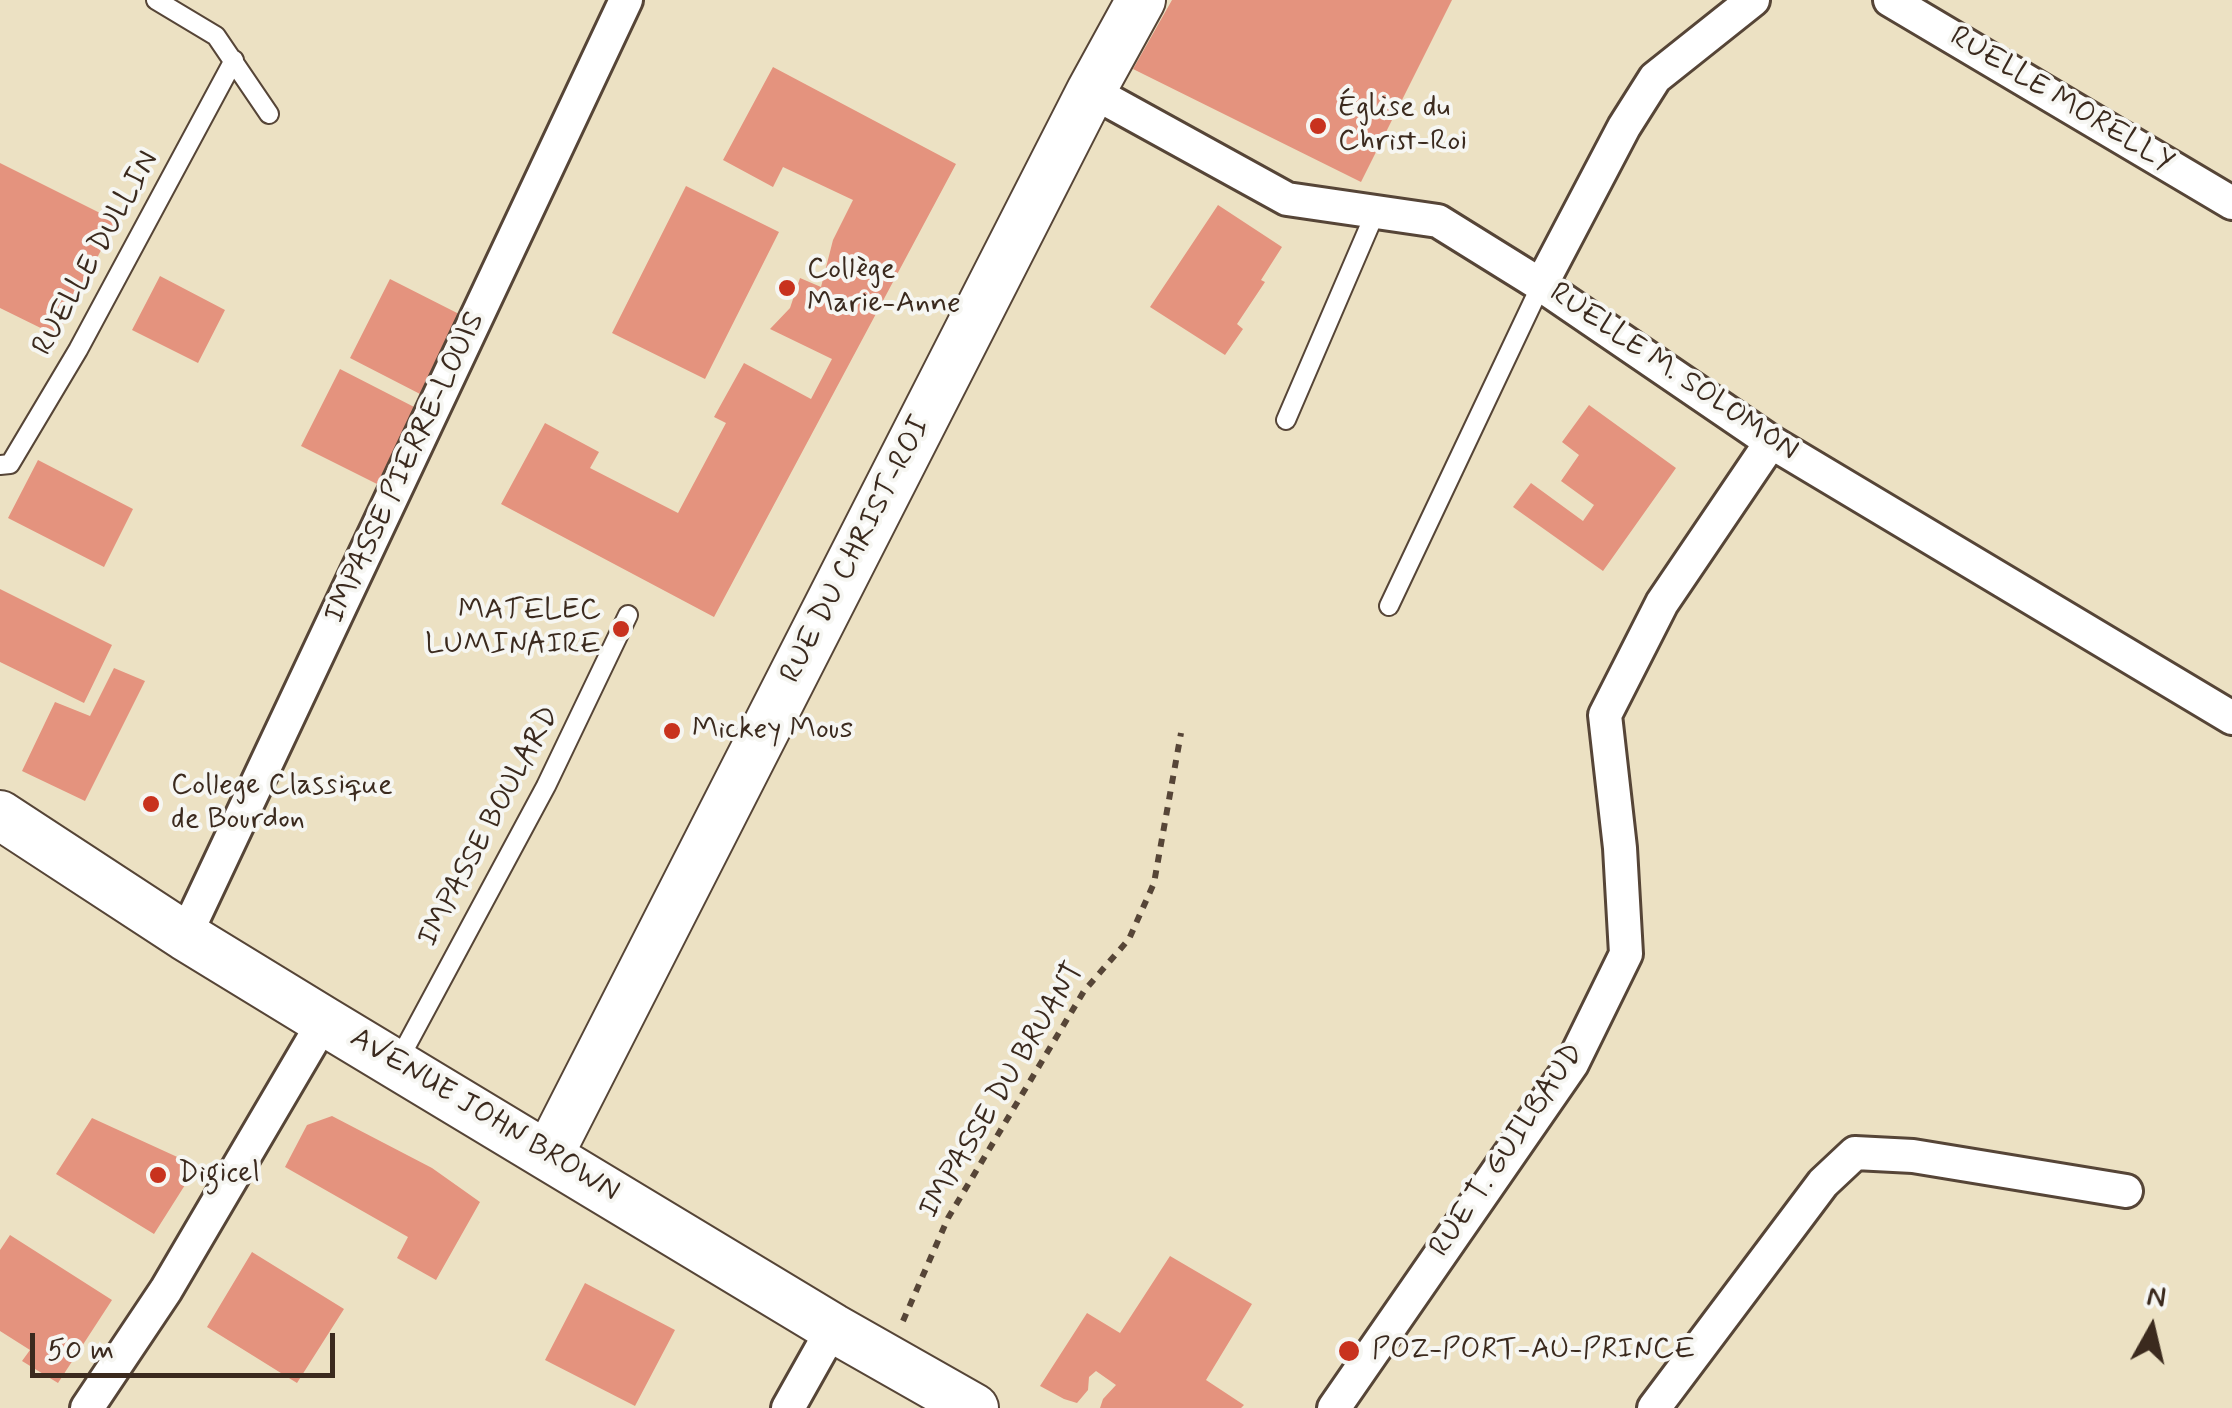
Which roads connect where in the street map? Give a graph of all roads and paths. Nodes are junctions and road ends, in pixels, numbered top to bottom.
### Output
1 (156, 0) edge
2 (626, 0) edge
3 (1142, 0) edge
4 (1753, 0) edge
5 (1890, 0) edge
6 (234, 60) junction
7 (1091, 91) junction
8 (268, 114) dead end
9 (2232, 203) edge
10 (1376, 211) junction
11 (1541, 285) junction
12 (1286, 420) dead end
13 (1771, 442) junction
14 (0, 465) edge
15 (1389, 606) dead end
16 (628, 614) dead end
17 (2232, 718) edge
18 (1180, 733) dead end
19 (0, 815) edge
20 (185, 936) junction
21 (324, 1021) junction
22 (396, 1063) junction
23 (550, 1154) junction
24 (2126, 1191) dead end
25 (833, 1328) junction
26 (887, 1359) junction
27 (87, 1408) edge
28 (788, 1408) edge
29 (974, 1408) edge
30 (1334, 1408) edge
31 (1654, 1408) edge

1 - 6 lane
2 - 20 street, IMPASSE PIERRE-LOUIS
3 - 7 street, RUE DU CHRIST-ROI
4 - 11 street
5 - 9 street, RUELLE MORELLY
6 - 8 lane
6 - 14 lane, RUELLE DULLIN
7 - 10 street, RUELLE M. SOLOMON
7 - 23 street, RUE DU CHRIST-ROI
10 - 11 street, RUELLE M. SOLOMON
10 - 12 lane
11 - 13 street, RUELLE M. SOLOMON
11 - 15 lane
13 - 17 street, RUELLE M. SOLOMON
13 - 30 street, RUE T. GUILBAUD
16 - 22 lane, IMPASSE BOULARD
18 - 26 path, IMPASSE DU BRUANT
19 - 20 street, AVENUE JOHN BROWN
20 - 21 street, AVENUE JOHN BROWN
21 - 22 street, AVENUE JOHN BROWN
21 - 27 street
22 - 23 street, AVENUE JOHN BROWN
23 - 25 street, AVENUE JOHN BROWN
24 - 31 street
25 - 26 street, AVENUE JOHN BROWN
25 - 28 street
26 - 29 street, AVENUE JOHN BROWN

